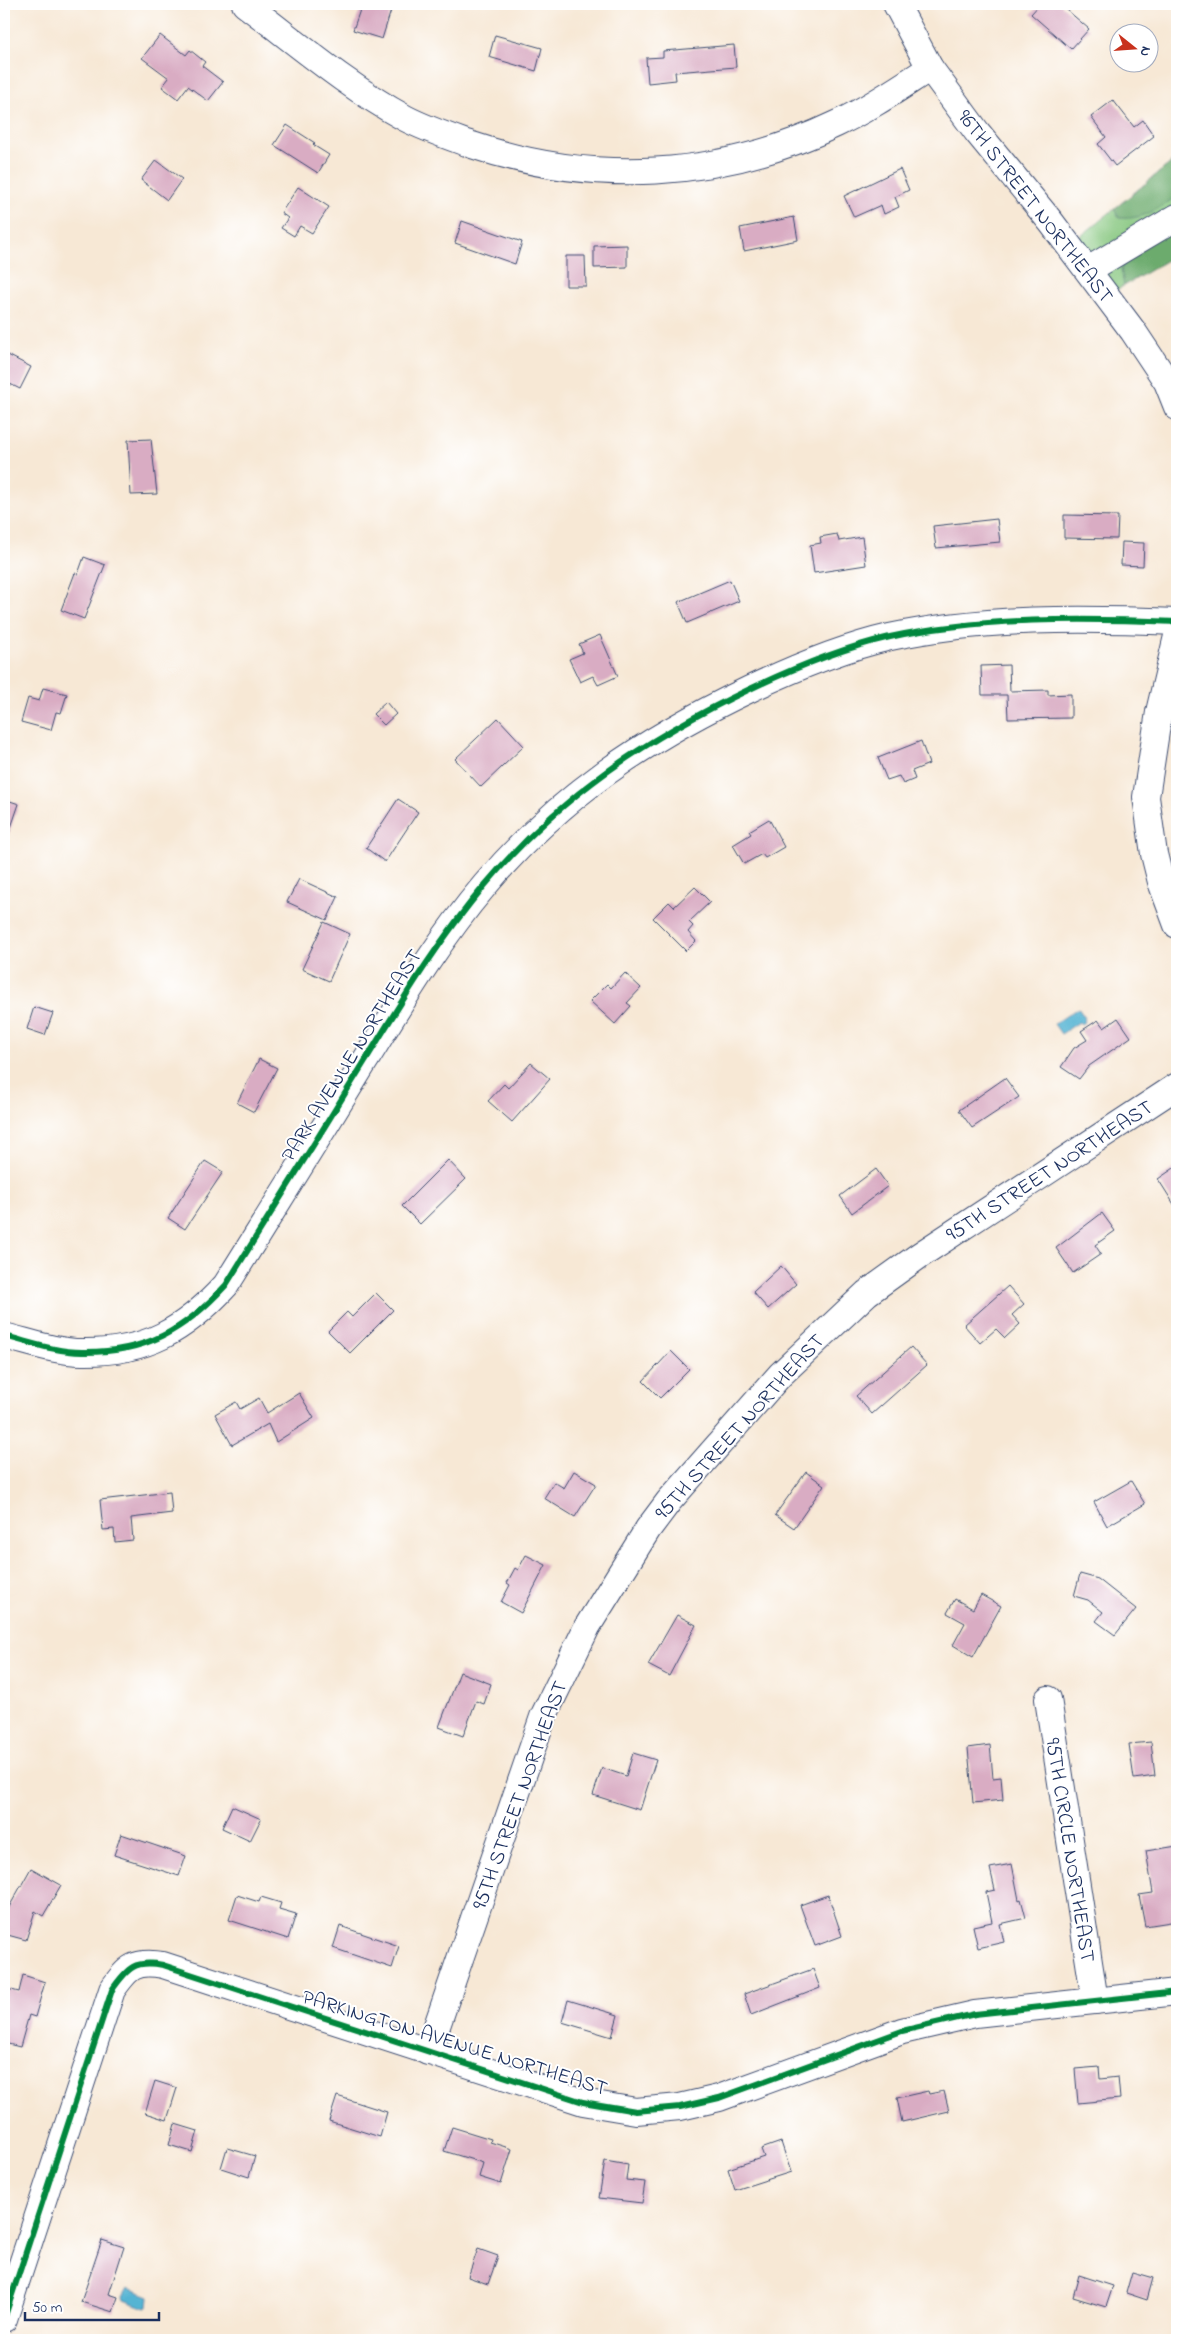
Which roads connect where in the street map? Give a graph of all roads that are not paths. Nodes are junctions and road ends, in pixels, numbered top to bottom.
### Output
1 (246, 4) edge
2 (896, 4) edge
3 (930, 68) junction
4 (1177, 217) edge
5 (1088, 270) junction
6 (1177, 407) edge
7 (1177, 622) edge
8 (1177, 636) edge
9 (1177, 925) edge
10 (1177, 1086) edge
11 (4, 1336) edge
12 (1048, 1699) dead end
13 (1177, 1992) edge
14 (1095, 2001) junction
15 (428, 2052) junction
16 (4, 2319) edge

1 - 3 street
2 - 3 street, 96TH STREET NORTHEAST
3 - 5 street, 96TH STREET NORTHEAST
4 - 5 street
5 - 6 street, 96TH STREET NORTHEAST
7 - 11 street, PARK AVENUE NORTHEAST
8 - 9 street
10 - 15 street, 95TH STREET NORTHEAST
12 - 14 street, 95TH CIRCLE NORTHEAST
13 - 14 street, PARKINGTON AVENUE NORTHEAST
14 - 15 street, PARKINGTON AVENUE NORTHEAST
15 - 16 street, PARKINGTON AVENUE NORTHEAST

